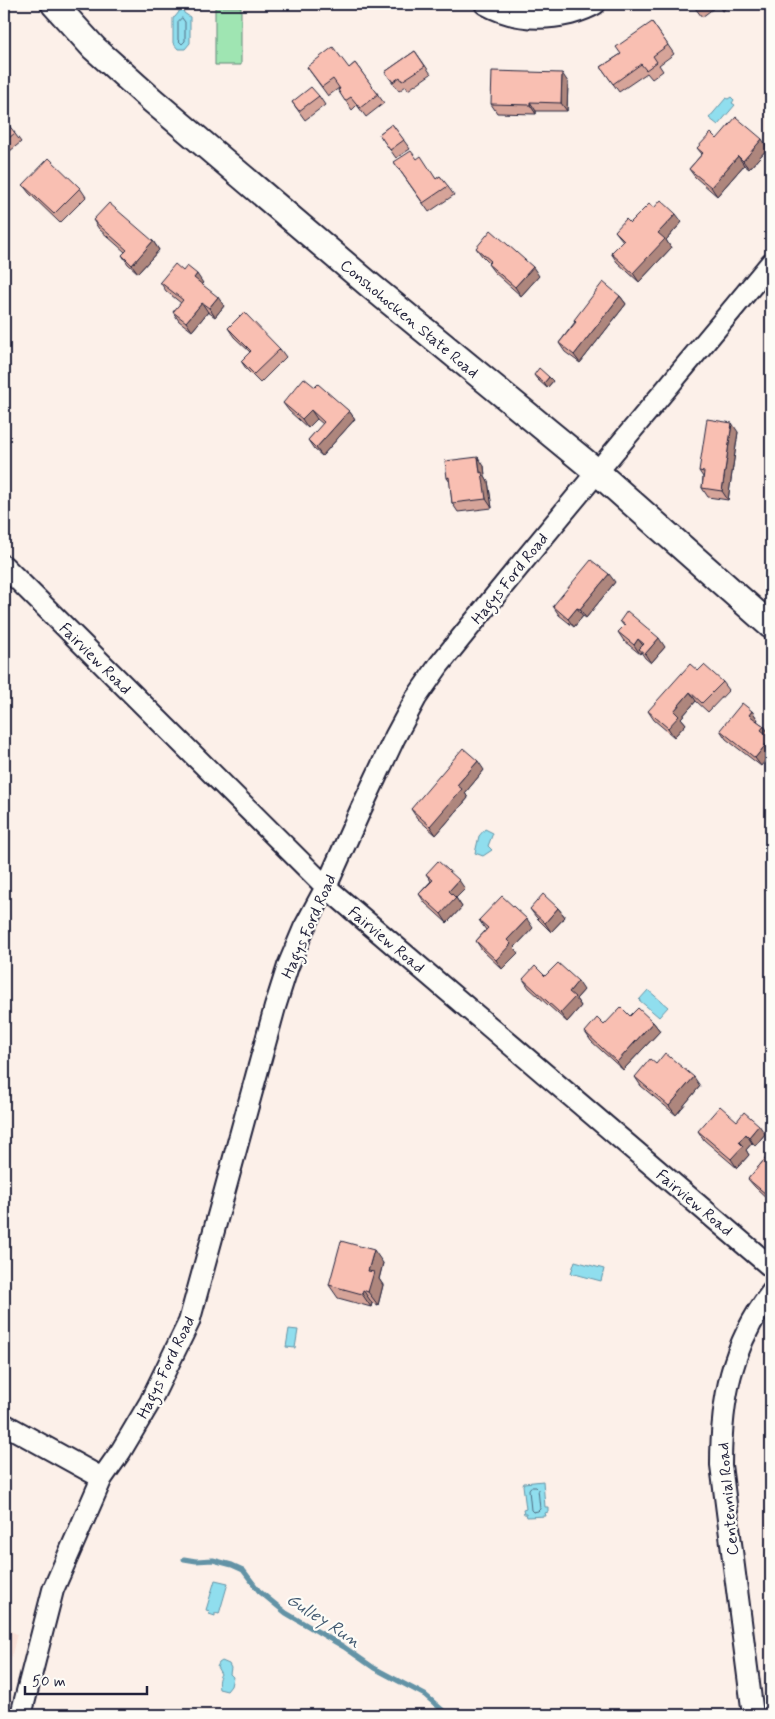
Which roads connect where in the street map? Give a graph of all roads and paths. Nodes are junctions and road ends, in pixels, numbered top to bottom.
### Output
1 (54, 4) edge
2 (485, 4) edge
3 (595, 4) edge
4 (771, 263) edge
5 (596, 471) junction
6 (4, 566) edge
7 (771, 626) edge
8 (326, 887) junction
9 (771, 1267) edge
10 (771, 1293) edge
11 (4, 1424) edge
12 (102, 1478) junction
13 (21, 1715) edge
14 (753, 1715) edge

1 - 5 main road, Conshohocken State Road
2 - 3 street
4 - 5 street, Hagys Ford Road
5 - 7 main road, Conshohocken State Road
5 - 8 street, Hagys Ford Road
6 - 8 street, Fairview Road
8 - 9 street, Fairview Road
8 - 12 street, Hagys Ford Road
10 - 14 street, Centennial Road
11 - 12 street
12 - 13 street, Hagys Ford Road

